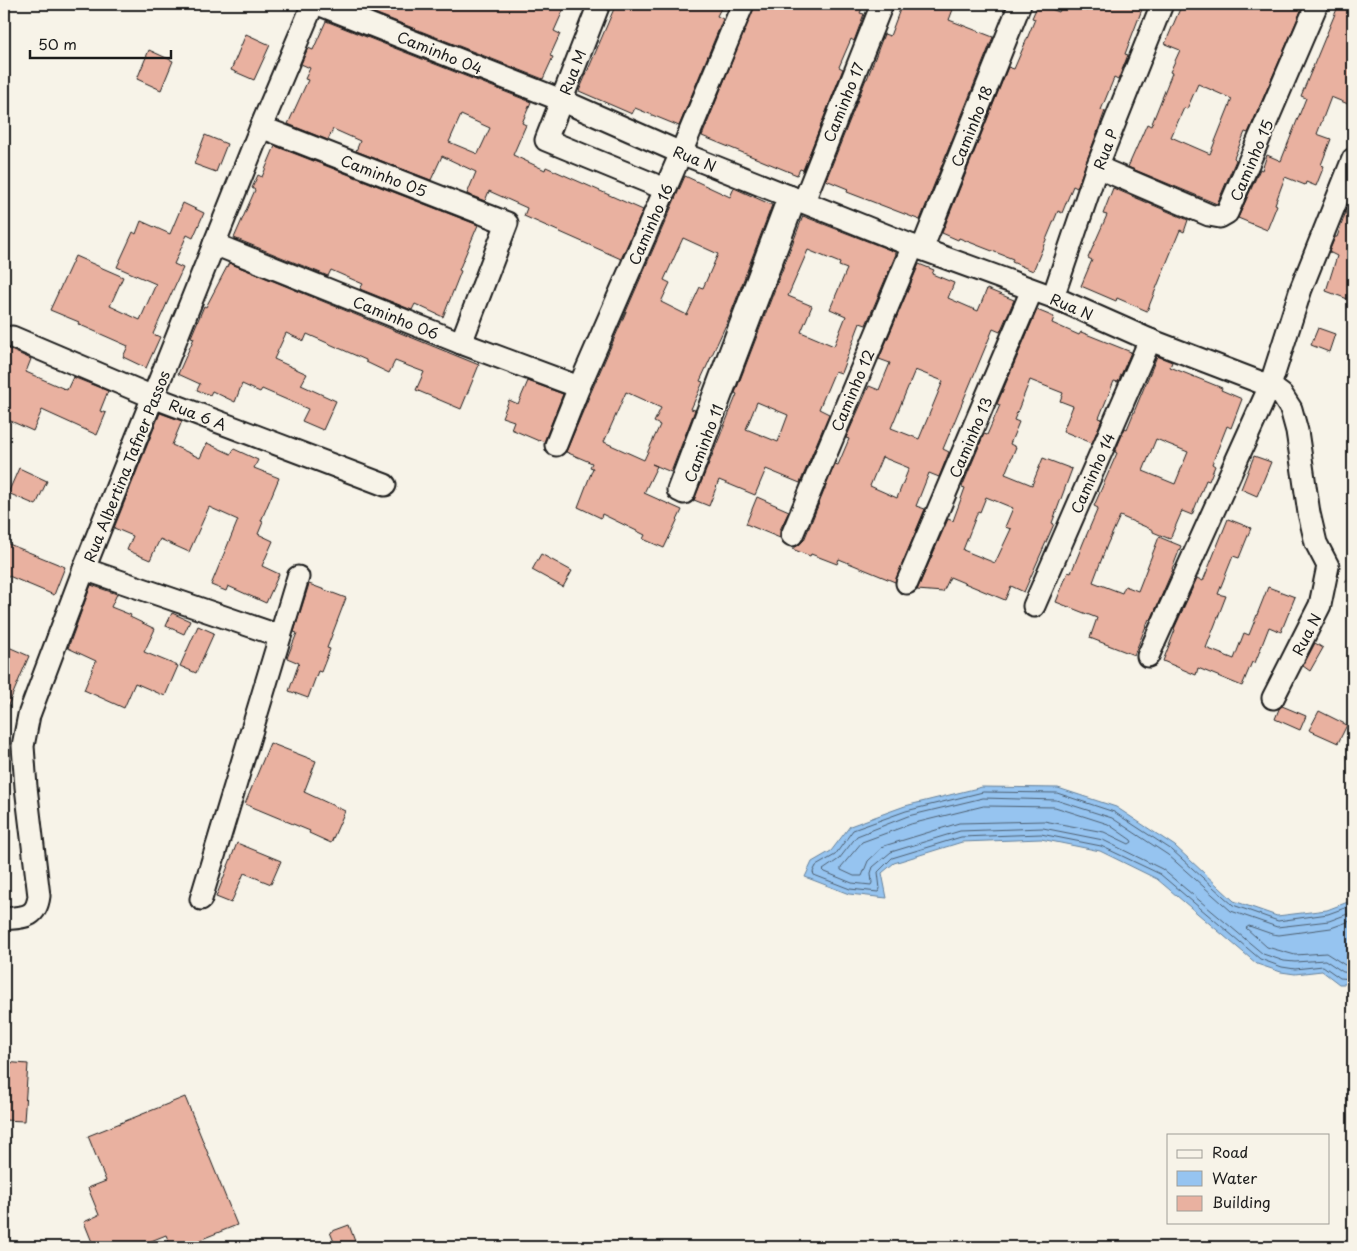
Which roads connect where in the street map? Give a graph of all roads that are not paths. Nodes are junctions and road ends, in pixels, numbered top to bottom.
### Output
1 (313, 4) edge
2 (318, 4) edge
3 (599, 4) edge
4 (743, 4) edge
5 (882, 4) edge
6 (1020, 4) edge
7 (1162, 4) edge
8 (1317, 4) edge
9 (561, 100) junction
10 (261, 127) junction
11 (681, 153) junction
12 (1353, 159) edge
13 (1097, 167) junction
14 (665, 189) junction
15 (799, 200) junction
16 (214, 244) junction
17 (917, 247) junction
18 (1032, 290) junction
19 (1053, 297) junction
20 (12, 337) dead end
21 (1150, 340) junction
22 (461, 343) junction
23 (1270, 386) junction
24 (578, 387) junction
25 (153, 397) junction
26 (556, 445) dead end
27 (386, 485) dead end
28 (792, 535) dead end
29 (84, 569) junction
30 (298, 577) dead end
31 (907, 583) dead end
32 (1034, 606) dead end
33 (280, 636) junction
34 (1148, 656) dead end
35 (1273, 698) dead end
36 (201, 898) dead end
37 (4, 918) edge

1 - 10 street, Rua Albertina Tafner Passos
2 - 9 street, Caminho 04
3 - 9 street, Rua M
4 - 11 street, Caminho 16
5 - 15 street, Caminho 17
6 - 17 street, Caminho 18
7 - 13 street, Rua P
8 - 13 street, Caminho 15
9 - 11 street, Rua N
9 - 14 street, Rua M
10 - 16 street, Rua Albertina Tafner Passos
10 - 22 street, Caminho 05
11 - 14 street, Caminho 16
11 - 15 street, Rua N
12 - 23 street
13 - 19 street, Rua P
14 - 24 street, Caminho 16
15 - 15 street, Caminho 11
15 - 17 street, Rua N
16 - 22 street, Caminho 06
16 - 25 street, Rua Albertina Tafner Passos
17 - 18 street, Rua N
17 - 28 street, Caminho 12
18 - 19 street, Rua N
18 - 31 street, Caminho 13
19 - 21 street, Rua N
20 - 25 street, Rua 6 A
21 - 23 street, Rua N
21 - 32 street, Caminho 14
22 - 24 street, Caminho 06
23 - 34 street
23 - 35 street, Rua N
24 - 26 street, Caminho 16
25 - 27 street, Rua 6 A
25 - 29 street, Rua Albertina Tafner Passos
29 - 33 street
29 - 37 street, Rua Albertina Tafner Passos
30 - 33 street
33 - 36 street

